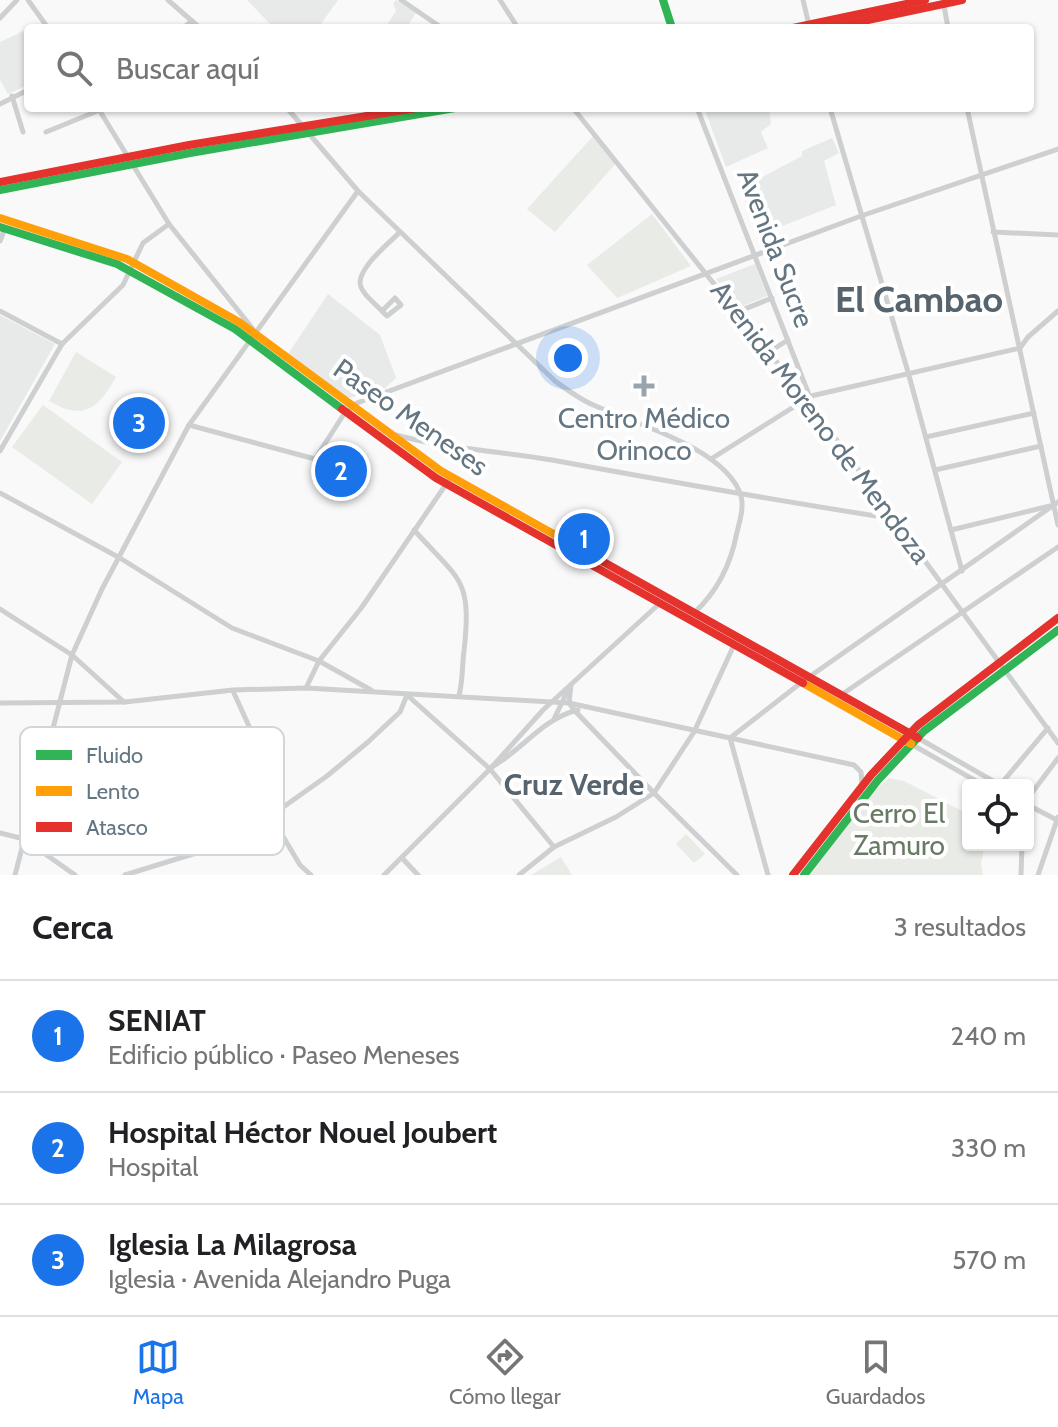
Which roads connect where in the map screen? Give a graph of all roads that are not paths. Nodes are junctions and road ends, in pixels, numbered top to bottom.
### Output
1 (17, 0) edge
2 (28, 0) edge
3 (168, 0) edge
4 (401, 0) edge
5 (500, 0) edge
6 (663, 0) edge
7 (803, 0) edge
8 (925, 0) edge
9 (962, 0) edge
10 (943, 2) edge
11 (0, 18) edge
12 (192, 21) junction
13 (45, 24) edge
14 (188, 24) edge
15 (195, 24) edge
16 (436, 24) edge
17 (515, 24) edge
18 (671, 24) edge
19 (809, 24) edge
20 (814, 24) edge
21 (847, 24) edge
22 (947, 24) edge
23 (24, 92) edge
24 (12, 96) junction
25 (0, 104) edge
26 (92, 112) edge
27 (101, 112) edge
28 (291, 112) edge
29 (395, 112) edge
30 (427, 112) edge
31 (576, 112) edge
32 (699, 112) edge
33 (831, 112) edge
34 (968, 112) edge
35 (306, 129) junction
36 (23, 132) dead end
37 (46, 132) dead end
38 (1058, 149) edge
39 (132, 160) junction
40 (982, 176) junction
41 (0, 182) edge
42 (0, 190) edge
43 (358, 191) junction
44 (861, 216) junction
45 (0, 218) edge
46 (169, 224) junction
47 (2, 228) edge
48 (400, 232) junction
49 (993, 232) junction
50 (1058, 235) edge
51 (0, 241) edge
52 (756, 255) junction
53 (132, 267) junction
54 (707, 273) junction
55 (772, 298) junction
56 (0, 311) edge
57 (382, 311) dead end
58 (1058, 311) edge
59 (737, 312) junction
60 (253, 336) junction
61 (788, 340) junction
62 (515, 343) junction
63 (62, 344) junction
64 (1020, 348) junction
65 (769, 352) junction
66 (908, 372) junction
67 (808, 398) junction
68 (351, 408) junction
69 (1034, 413) junction
70 (189, 425) junction
71 (391, 433) junction
72 (926, 437) junction
73 (1041, 446) junction
74 (0, 451) edge
75 (710, 459) junction
76 (935, 470) junction
77 (449, 480) junction
78 (0, 493) edge
79 (740, 495) junction
80 (1056, 503) edge
81 (896, 519) junction
82 (1058, 525) edge
83 (414, 530) junction
84 (951, 530) junction
85 (1058, 547) edge
86 (120, 558) junction
87 (962, 571) junction
88 (944, 585) junction
89 (660, 603) junction
90 (0, 609) edge
91 (694, 613) junction
92 (964, 613) junction
93 (1058, 618) edge
94 (1058, 630) edge
95 (734, 645) junction
96 (72, 655) junction
97 (319, 661) junction
98 (1002, 666) junction
99 (806, 680) junction
100 (571, 685) junction
101 (306, 688) junction
102 (233, 690) junction
103 (372, 691) junction
104 (407, 695) junction
105 (459, 695) junction
106 (841, 695) junction
107 (125, 702) junction
108 (557, 702) junction
109 (0, 703) edge
110 (59, 703) junction
111 (569, 703) junction
112 (590, 707) junction
113 (543, 710) junction
114 (575, 711) junction
115 (553, 720) junction
116 (586, 722) junction
117 (53, 727) edge
118 (250, 727) edge
119 (1048, 728) junction
120 (694, 732) junction
121 (730, 738) junction
122 (910, 739) junction
123 (1058, 743) edge
124 (1058, 758) edge
125 (490, 769) junction
126 (973, 779) edge
127 (988, 779) edge
128 (1005, 779) edge
129 (862, 786) junction
130 (1034, 790) edge
131 (654, 793) junction
132 (284, 806) edge
133 (1034, 808) edge
134 (1057, 819) edge
135 (0, 833) edge
136 (20, 838) edge
137 (284, 838) edge
138 (554, 847) junction
139 (1022, 851) edge
140 (20, 855) edge
141 (47, 855) edge
142 (190, 855) edge
143 (402, 858) junction
144 (15, 875) edge
145 (75, 875) edge
146 (125, 875) edge
147 (311, 875) edge
148 (384, 875) edge
149 (418, 875) edge
150 (519, 875) edge
151 (737, 875) edge
152 (768, 875) edge
153 (793, 875) edge
154 (804, 875) edge
155 (1021, 875) edge
156 (1038, 875) edge

1 - 11 street
2 - 13 street
3 - 12 street
4 - 16 street
5 - 17 street
6 - 18 street
7 - 19 street
8 - 20 street
9 - 10 street
10 - 21 street
10 - 22 street
12 - 14 street
12 - 15 street
23 - 24 street
24 - 25 street
24 - 36 street
26 - 37 street
27 - 39 street
28 - 35 street
29 - 35 street
30 - 35 street
31 - 54 street, Avenida Moreno de Mendoza
32 - 52 street, Avenida Sucre
33 - 44 street
34 - 40 street
35 - 39 street
35 - 43 street
38 - 40 street
39 - 41 street
39 - 42 street
39 - 46 street
40 - 44 street
40 - 49 street
43 - 48 street
43 - 60 street
44 - 52 street
44 - 66 street
45 - 53 street, Paseo Meneses
46 - 53 street
46 - 60 street
47 - 51 street
47 - 53 street, Paseo Meneses
48 - 57 street
48 - 62 street
49 - 50 street
49 - 64 street
52 - 54 street
52 - 55 street, Avenida Sucre
53 - 60 street, Paseo Meneses
53 - 63 street
54 - 59 street, Avenida Moreno de Mendoza
54 - 62 street
55 - 59 street
55 - 61 street, Avenida Sucre
56 - 63 street
58 - 64 street
59 - 65 street, Avenida Moreno de Mendoza
60 - 68 street, Paseo Meneses
60 - 70 street
61 - 65 street
61 - 67 street, Avenida Sucre
62 - 68 street
62 - 75 street
63 - 74 street
64 - 66 street
64 - 69 street
65 - 67 street, Avenida Moreno de Mendoza
66 - 67 street
66 - 72 street
67 - 75 street
67 - 81 street, Avenida Moreno de Mendoza
68 - 70 street
68 - 71 street, Paseo Meneses
68 - 77 street, Paseo Meneses
69 - 72 street
69 - 73 street
70 - 86 street
71 - 77 street, Paseo Meneses
71 - 79 street
72 - 76 street
73 - 76 street
73 - 80 street
75 - 79 street
76 - 84 street
77 - 83 street
77 - 89 street, Paseo Meneses
77 - 91 street, Paseo Meneses
78 - 86 street
79 - 81 street
79 - 91 street
80 - 82 street
80 - 84 street
80 - 87 street
81 - 88 street, Avenida Moreno de Mendoza
83 - 97 street
83 - 105 street
84 - 87 street
85 - 92 street
86 - 96 street
86 - 97 street
87 - 88 street
88 - 92 street, Avenida Moreno de Mendoza
88 - 99 street
89 - 95 street, Paseo Meneses
89 - 100 street
90 - 96 street
91 - 99 street, Paseo Meneses
92 - 98 street, Avenida Moreno de Mendoza
92 - 106 street
93 - 98 street
94 - 98 street
95 - 99 street, Paseo Meneses
95 - 120 street
96 - 107 street
96 - 110 street
97 - 101 street
97 - 103 street
98 - 119 street, Avenida Moreno de Mendoza
98 - 122 street
99 - 106 street, Paseo Meneses
99 - 121 street
99 - 122 street, Paseo Meneses
100 - 108 street
100 - 111 street
101 - 102 street
101 - 103 street
102 - 107 street
102 - 118 street
103 - 104 street
104 - 105 street
104 - 125 street
104 - 132 street
105 - 108 street
106 - 122 street, Paseo Meneses
107 - 110 street
108 - 111 street
108 - 113 street
108 - 115 street
109 - 110 street
110 - 117 street
111 - 112 street
111 - 114 street
112 - 114 street
112 - 116 street
112 - 120 street
113 - 115 street
113 - 125 street
114 - 115 street
114 - 116 street
115 - 125 street
116 - 131 street
119 - 123 street, Avenida Moreno de Mendoza
119 - 128 street
120 - 121 street
120 - 131 street
121 - 129 street
121 - 152 street
122 - 126 street
122 - 127 street
122 - 129 street
122 - 154 street
124 - 130 street
125 - 138 street
125 - 143 street
129 - 153 street
131 - 138 street
131 - 151 street
133 - 134 street
134 - 156 street
135 - 136 street
137 - 147 street
138 - 150 street
139 - 155 street
140 - 144 street
141 - 145 street
142 - 146 street
143 - 148 street
143 - 149 street

